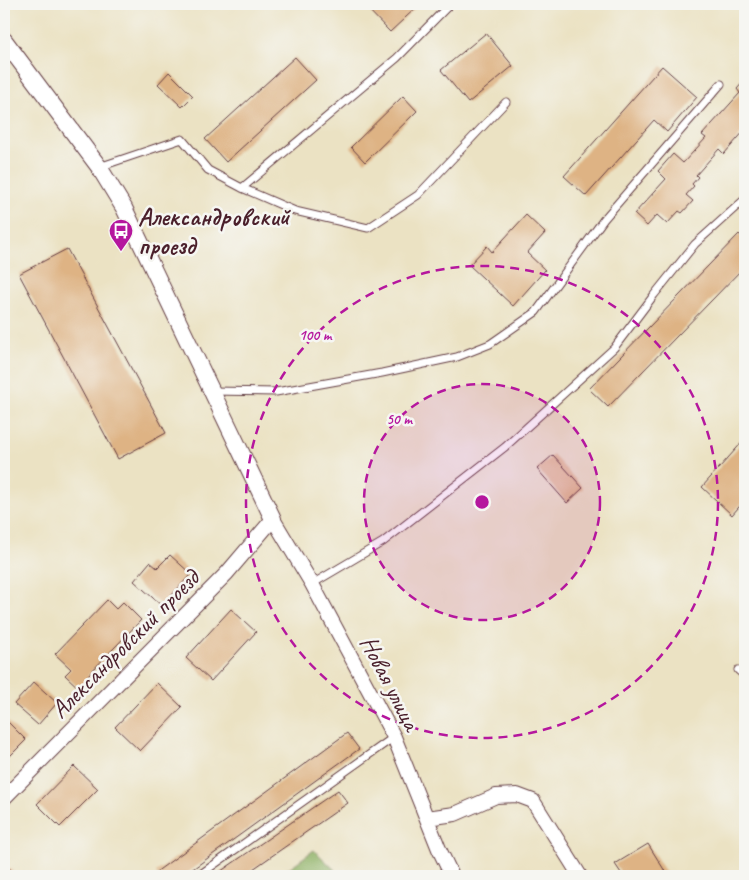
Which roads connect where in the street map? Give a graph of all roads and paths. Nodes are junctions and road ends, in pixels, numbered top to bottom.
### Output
1 (450, 4) edge
2 (4, 40) edge
3 (721, 84) dead end
4 (506, 102) dead end
5 (99, 167) junction
6 (242, 188) junction
7 (745, 199) edge
8 (211, 391) junction
9 (273, 519) junction
10 (312, 584) junction
11 (738, 670) dead end
12 (745, 676) edge
13 (394, 737) junction
14 (4, 798) edge
15 (427, 818) junction
16 (198, 876) edge
17 (452, 876) edge
18 (580, 876) edge

1 - 6 lane
2 - 5 street
3 - 8 lane
4 - 6 lane
5 - 6 lane
5 - 8 street
7 - 10 lane
8 - 9 street
9 - 10 street, Новая улица
9 - 14 street, Александровский проезд
10 - 13 street, Новая улица
11 - 12 lane
13 - 15 street, Новая улица
13 - 16 lane
15 - 17 street, Новая улица
15 - 18 street

